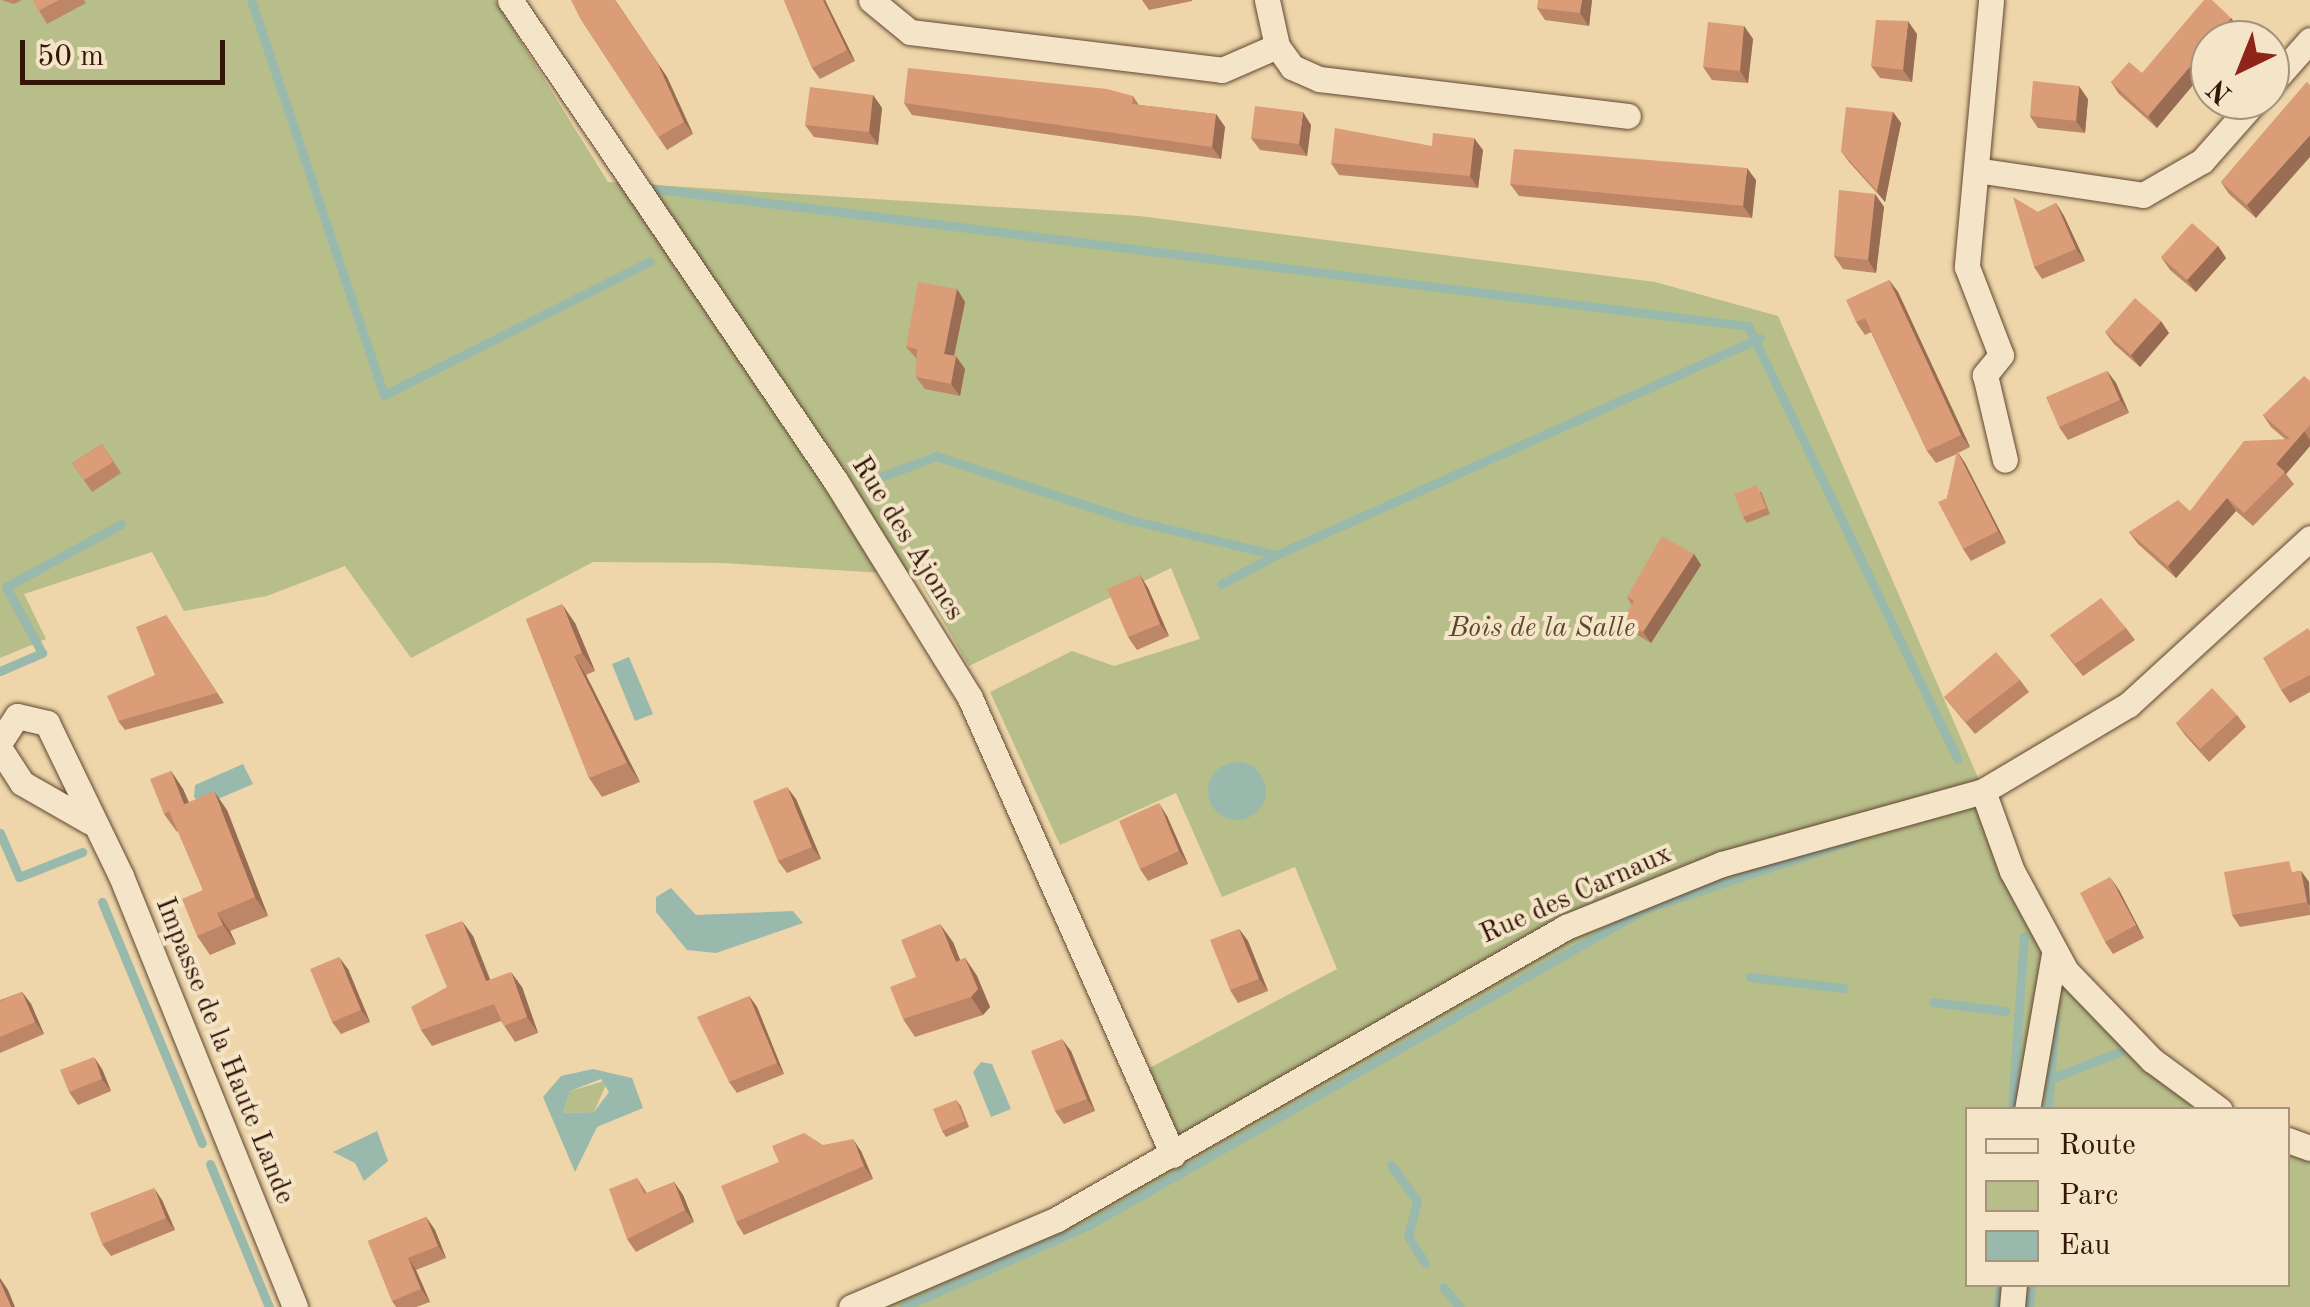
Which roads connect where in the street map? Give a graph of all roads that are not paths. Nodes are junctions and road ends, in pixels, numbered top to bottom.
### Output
1 (510, 0) edge
2 (871, 0) edge
3 (1267, 0) edge
4 (1990, 1) edge
5 (2310, 40) edge
6 (1278, 46) junction
7 (2290, 62) edge
8 (1628, 116) dead end
9 (2238, 120) edge
10 (1976, 170) junction
11 (2005, 460) dead end
12 (2310, 538) edge
13 (0, 746) edge
14 (1983, 791) junction
15 (90, 822) junction
16 (2054, 953) junction
17 (2028, 1107) edge
18 (2216, 1107) edge
19 (1173, 1155) junction
20 (295, 1307) edge
21 (852, 1307) edge

1 - 19 street, Rue des Ajoncs
2 - 6 street
3 - 6 street
4 - 10 street
5 - 7 street
6 - 8 street
9 - 10 street
10 - 11 street
12 - 14 street, Rue des Carnaux
13 - 15 street, Impasse de la Haute Lande
13 - 15 street, Impasse de la Haute Lande
14 - 16 street
14 - 19 street, Rue des Carnaux
15 - 20 street, Impasse de la Haute Lande
16 - 17 street
16 - 18 street
19 - 21 street, Rue des Carnaux

